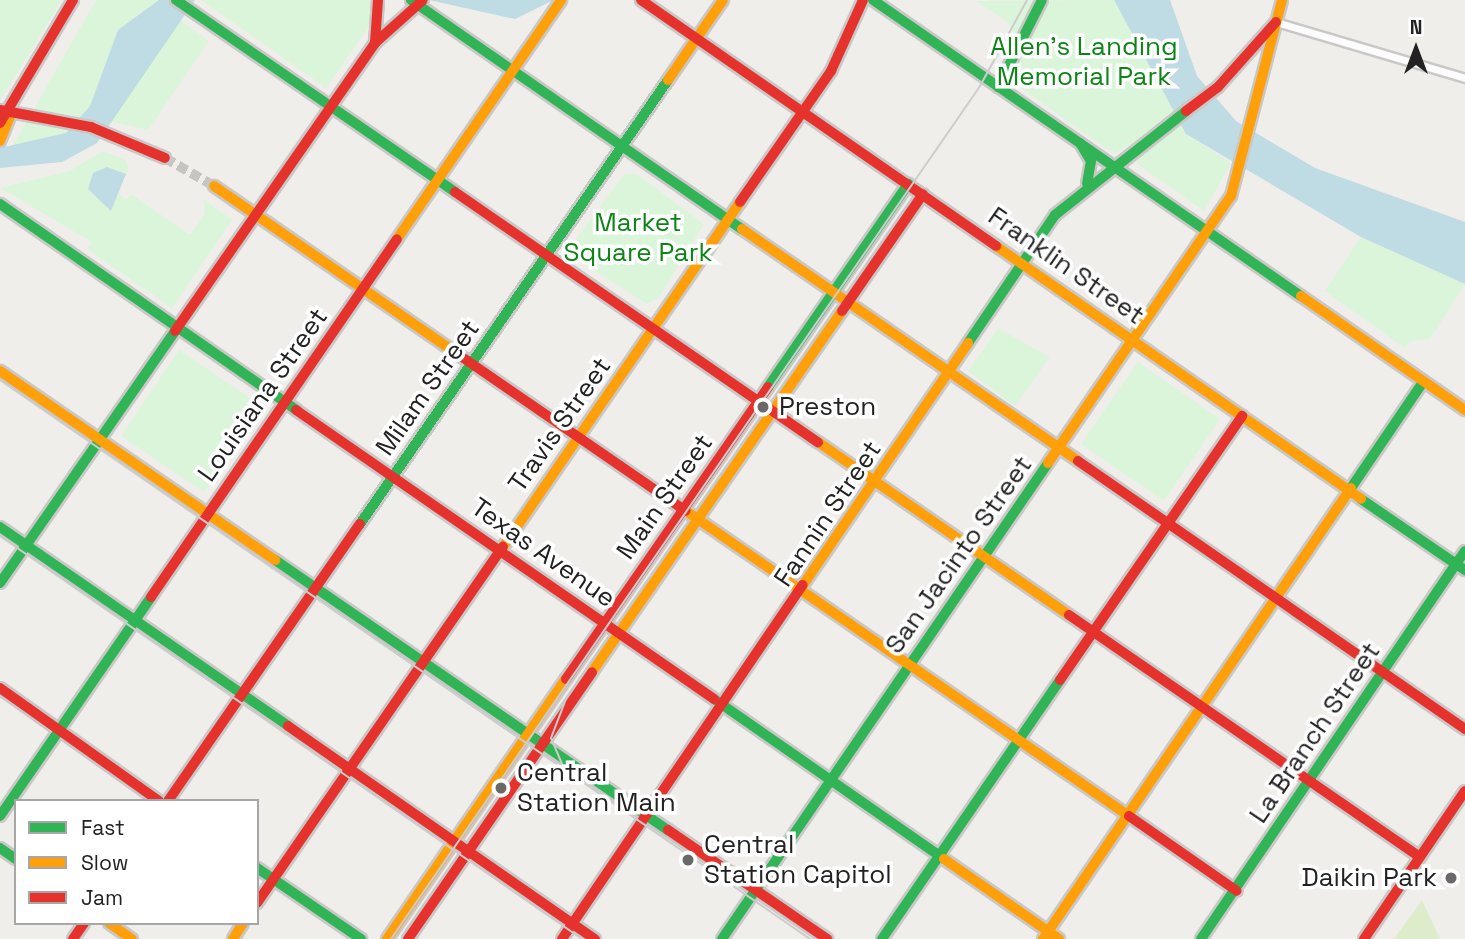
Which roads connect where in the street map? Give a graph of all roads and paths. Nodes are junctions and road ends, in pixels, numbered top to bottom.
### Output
1 (73, 0) edge
2 (176, 0) edge
3 (378, 0) edge
4 (561, 0) edge
5 (641, 0) edge
6 (723, 0) edge
7 (863, 0) edge
8 (873, 0) edge
9 (1042, 0) edge
10 (1282, 0) edge
11 (416, 1) edge
12 (1276, 22) junction
13 (697, 40) junction
14 (375, 43) junction
15 (1011, 64) junction
16 (513, 72) junction
17 (1465, 78) edge
18 (987, 79) junction
19 (998, 87) junction
20 (330, 107) junction
21 (6, 111) edge
22 (803, 112) junction
23 (0, 123) edge
24 (0, 141) edge
25 (1080, 143) junction
26 (622, 148) junction
27 (165, 158) tunnel mouth
28 (1110, 167) junction
29 (440, 180) junction
30 (908, 184) junction
31 (1087, 184) junction
32 (214, 186) tunnel mouth
33 (923, 194) junction
34 (0, 204) edge
35 (256, 215) junction
36 (727, 222) junction
37 (1206, 234) junction
38 (548, 254) junction
39 (1025, 267) junction
40 (364, 290) junction
41 (832, 294) junction
42 (847, 304) junction
43 (656, 326) junction
44 (176, 327) junction
45 (1135, 342) junction
46 (472, 363) junction
47 (0, 371) edge
48 (951, 375) junction
49 (1423, 382) junction
50 (286, 402) junction
51 (756, 405) junction
52 (1465, 410) edge
53 (771, 414) junction
54 (1242, 416) junction
55 (99, 437) junction
56 (579, 437) junction
57 (1060, 450) junction
58 (393, 477) junction
59 (878, 481) junction
60 (1350, 491) junction
61 (685, 509) junction
62 (208, 513) junction
63 (699, 518) junction
64 (1169, 524) junction
65 (0, 527) edge
66 (26, 545) junction
67 (500, 551) junction
68 (1465, 551) edge
69 (985, 556) junction
70 (1460, 567) edge
71 (0, 583) edge
72 (316, 587) junction
73 (803, 591) junction
74 (1278, 599) junction
75 (133, 619) junction
76 (605, 624) junction
77 (619, 634) junction
78 (1093, 634) junction
79 (424, 662) junction
80 (911, 663) junction
81 (1381, 671) junction
82 (0, 688) edge
83 (242, 695) junction
84 (724, 706) junction
85 (1201, 706) junction
86 (1465, 729) edge
87 (60, 730) junction
88 (529, 734) junction
89 (1018, 742) junction
90 (543, 744) junction
91 (350, 769) junction
92 (1310, 782) junction
93 (831, 783) junction
94 (1465, 791) edge
95 (156, 799) edge
96 (169, 799) edge
97 (0, 816) edge
98 (647, 816) junction
99 (1127, 816) junction
100 (454, 842) junction
101 (469, 852) junction
102 (939, 857) junction
103 (1420, 857) junction
104 (259, 869) edge
105 (274, 879) junction
106 (756, 890) junction
107 (1237, 891) junction
108 (259, 900) edge
109 (573, 924) junction
110 (112, 925) edge
111 (1045, 935) edge
112 (132, 939) edge
113 (361, 939) edge
114 (387, 939) edge
115 (408, 939) edge
116 (562, 939) edge
117 (594, 939) edge
118 (722, 939) edge
119 (827, 939) edge
120 (882, 939) edge
121 (1059, 939) edge
122 (1202, 939) edge
123 (1364, 939) edge

1 - 21 main road
2 - 20 main road
3 - 14 main road
4 - 16 main road, Louisiana Street
5 - 13 main road, Franklin Street
6 - 13 main road, Milam Street
7 - 22 main road, Travis Street
8 - 18 main road
9 - 15 main road
10 - 12 main road, San Jacinto Street
11 - 14 main road
11 - 16 main road
12 - 17 street
12 - 28 main road, Fannin Street
12 - 37 main road, San Jacinto Street
13 - 22 main road, Franklin Street
13 - 26 main road, Milam Street
14 - 20 main road
15 - 18 main road
15 - 19 main road
16 - 26 main road
16 - 29 main road, Louisiana Street
18 - 19 main road
19 - 25 main road
20 - 29 main road
20 - 35 main road
21 - 23 main road
21 - 24 main road
21 - 27 main road
22 - 30 main road, Franklin Street
22 - 36 main road, Travis Street
25 - 28 main road
25 - 31 main road
26 - 36 main road
26 - 38 main road, Milam Street
28 - 31 main road, Fannin Street
28 - 37 main road
29 - 38 main road
29 - 40 main road, Louisiana Street
30 - 33 main road, Franklin Street
30 - 41 main road, Main Street
31 - 39 main road, Fannin Street
32 - 35 main road
33 - 39 main road, Franklin Street
33 - 42 main road, Main Street
34 - 44 main road, Texas Avenue
35 - 40 main road
35 - 44 main road
36 - 41 main road
36 - 43 main road, Travis Street
37 - 45 main road, San Jacinto Street
37 - 49 main road
38 - 43 main road
38 - 46 main road, Milam Street
39 - 45 main road, Franklin Street
39 - 48 main road, Fannin Street
40 - 46 main road
40 - 50 main road, Louisiana Street
41 - 42 main road
41 - 51 main road, Main Street
42 - 48 main road
42 - 53 main road, Main Street
43 - 51 main road
43 - 56 main road, Travis Street
44 - 50 main road, Texas Avenue
44 - 55 main road
45 - 54 main road, Franklin Street
45 - 57 main road, San Jacinto Street
46 - 56 main road
46 - 58 main road, Milam Street
47 - 55 main road
48 - 57 main road
48 - 59 main road, Fannin Street
49 - 52 main road
49 - 60 main road
50 - 58 main road, Texas Avenue
50 - 62 main road, Louisiana Street
51 - 53 main road
51 - 61 main road, Main Street
53 - 59 main road
53 - 63 main road, Main Street
54 - 60 main road, Franklin Street
54 - 64 main road
55 - 62 main road
55 - 66 main road
56 - 61 main road
56 - 67 main road, Travis Street
57 - 64 main road
57 - 69 main road, San Jacinto Street
58 - 67 main road, Texas Avenue
58 - 72 main road, Milam Street
59 - 69 main road
59 - 73 main road, Fannin Street
60 - 70 main road, Franklin Street
60 - 74 main road
61 - 63 main road
61 - 76 main road, Main Street
62 - 72 main road
62 - 75 main road, Louisiana Street
63 - 73 main road
63 - 77 main road, Main Street
64 - 74 main road
64 - 78 main road
65 - 66 main road
66 - 71 main road
66 - 75 main road
67 - 76 main road, Texas Avenue
67 - 79 main road, Travis Street
68 - 70 main road, La Branch Street
69 - 78 main road
69 - 80 main road, San Jacinto Street
70 - 81 main road, La Branch Street
72 - 79 main road
72 - 83 main road, Milam Street
73 - 80 main road
73 - 84 main road, Fannin Street
74 - 81 main road
74 - 85 main road
75 - 83 main road
75 - 87 main road, Louisiana Street
76 - 77 main road, Texas Avenue
76 - 88 main road, Main Street
77 - 84 main road, Texas Avenue
77 - 90 main road, Main Street
78 - 85 main road
78 - 89 main road
79 - 88 main road
79 - 91 main road, Travis Street
80 - 89 main road
80 - 93 main road, San Jacinto Street
81 - 86 main road
81 - 92 main road, La Branch Street
82 - 87 main road
83 - 91 main road
83 - 96 main road, Milam Street
84 - 93 main road, Texas Avenue
84 - 98 main road, Fannin Street
85 - 92 main road
85 - 99 main road
87 - 95 main road
87 - 97 main road, Louisiana Street
88 - 90 main road
88 - 100 main road, Main Street
89 - 99 main road
89 - 102 main road
90 - 98 main road
90 - 101 main road, Main Street
91 - 100 main road
91 - 105 main road, Travis Street
92 - 103 main road
92 - 107 main road, La Branch Street
93 - 102 main road, Texas Avenue
93 - 106 main road, San Jacinto Street
94 - 103 main road
98 - 106 main road
98 - 109 main road, Fannin Street
99 - 107 main road
99 - 111 main road
100 - 101 main road
100 - 114 main road, Main Street
101 - 109 main road
101 - 115 main road, Main Street
102 - 111 main road, Texas Avenue
102 - 120 main road
103 - 123 main road
104 - 105 main road
105 - 108 main road, Travis Street
105 - 113 main road
106 - 118 main road, San Jacinto Street
106 - 119 main road
107 - 122 main road, La Branch Street
109 - 116 main road, Fannin Street
109 - 117 main road
110 - 112 main road
111 - 121 main road, Texas Avenue

